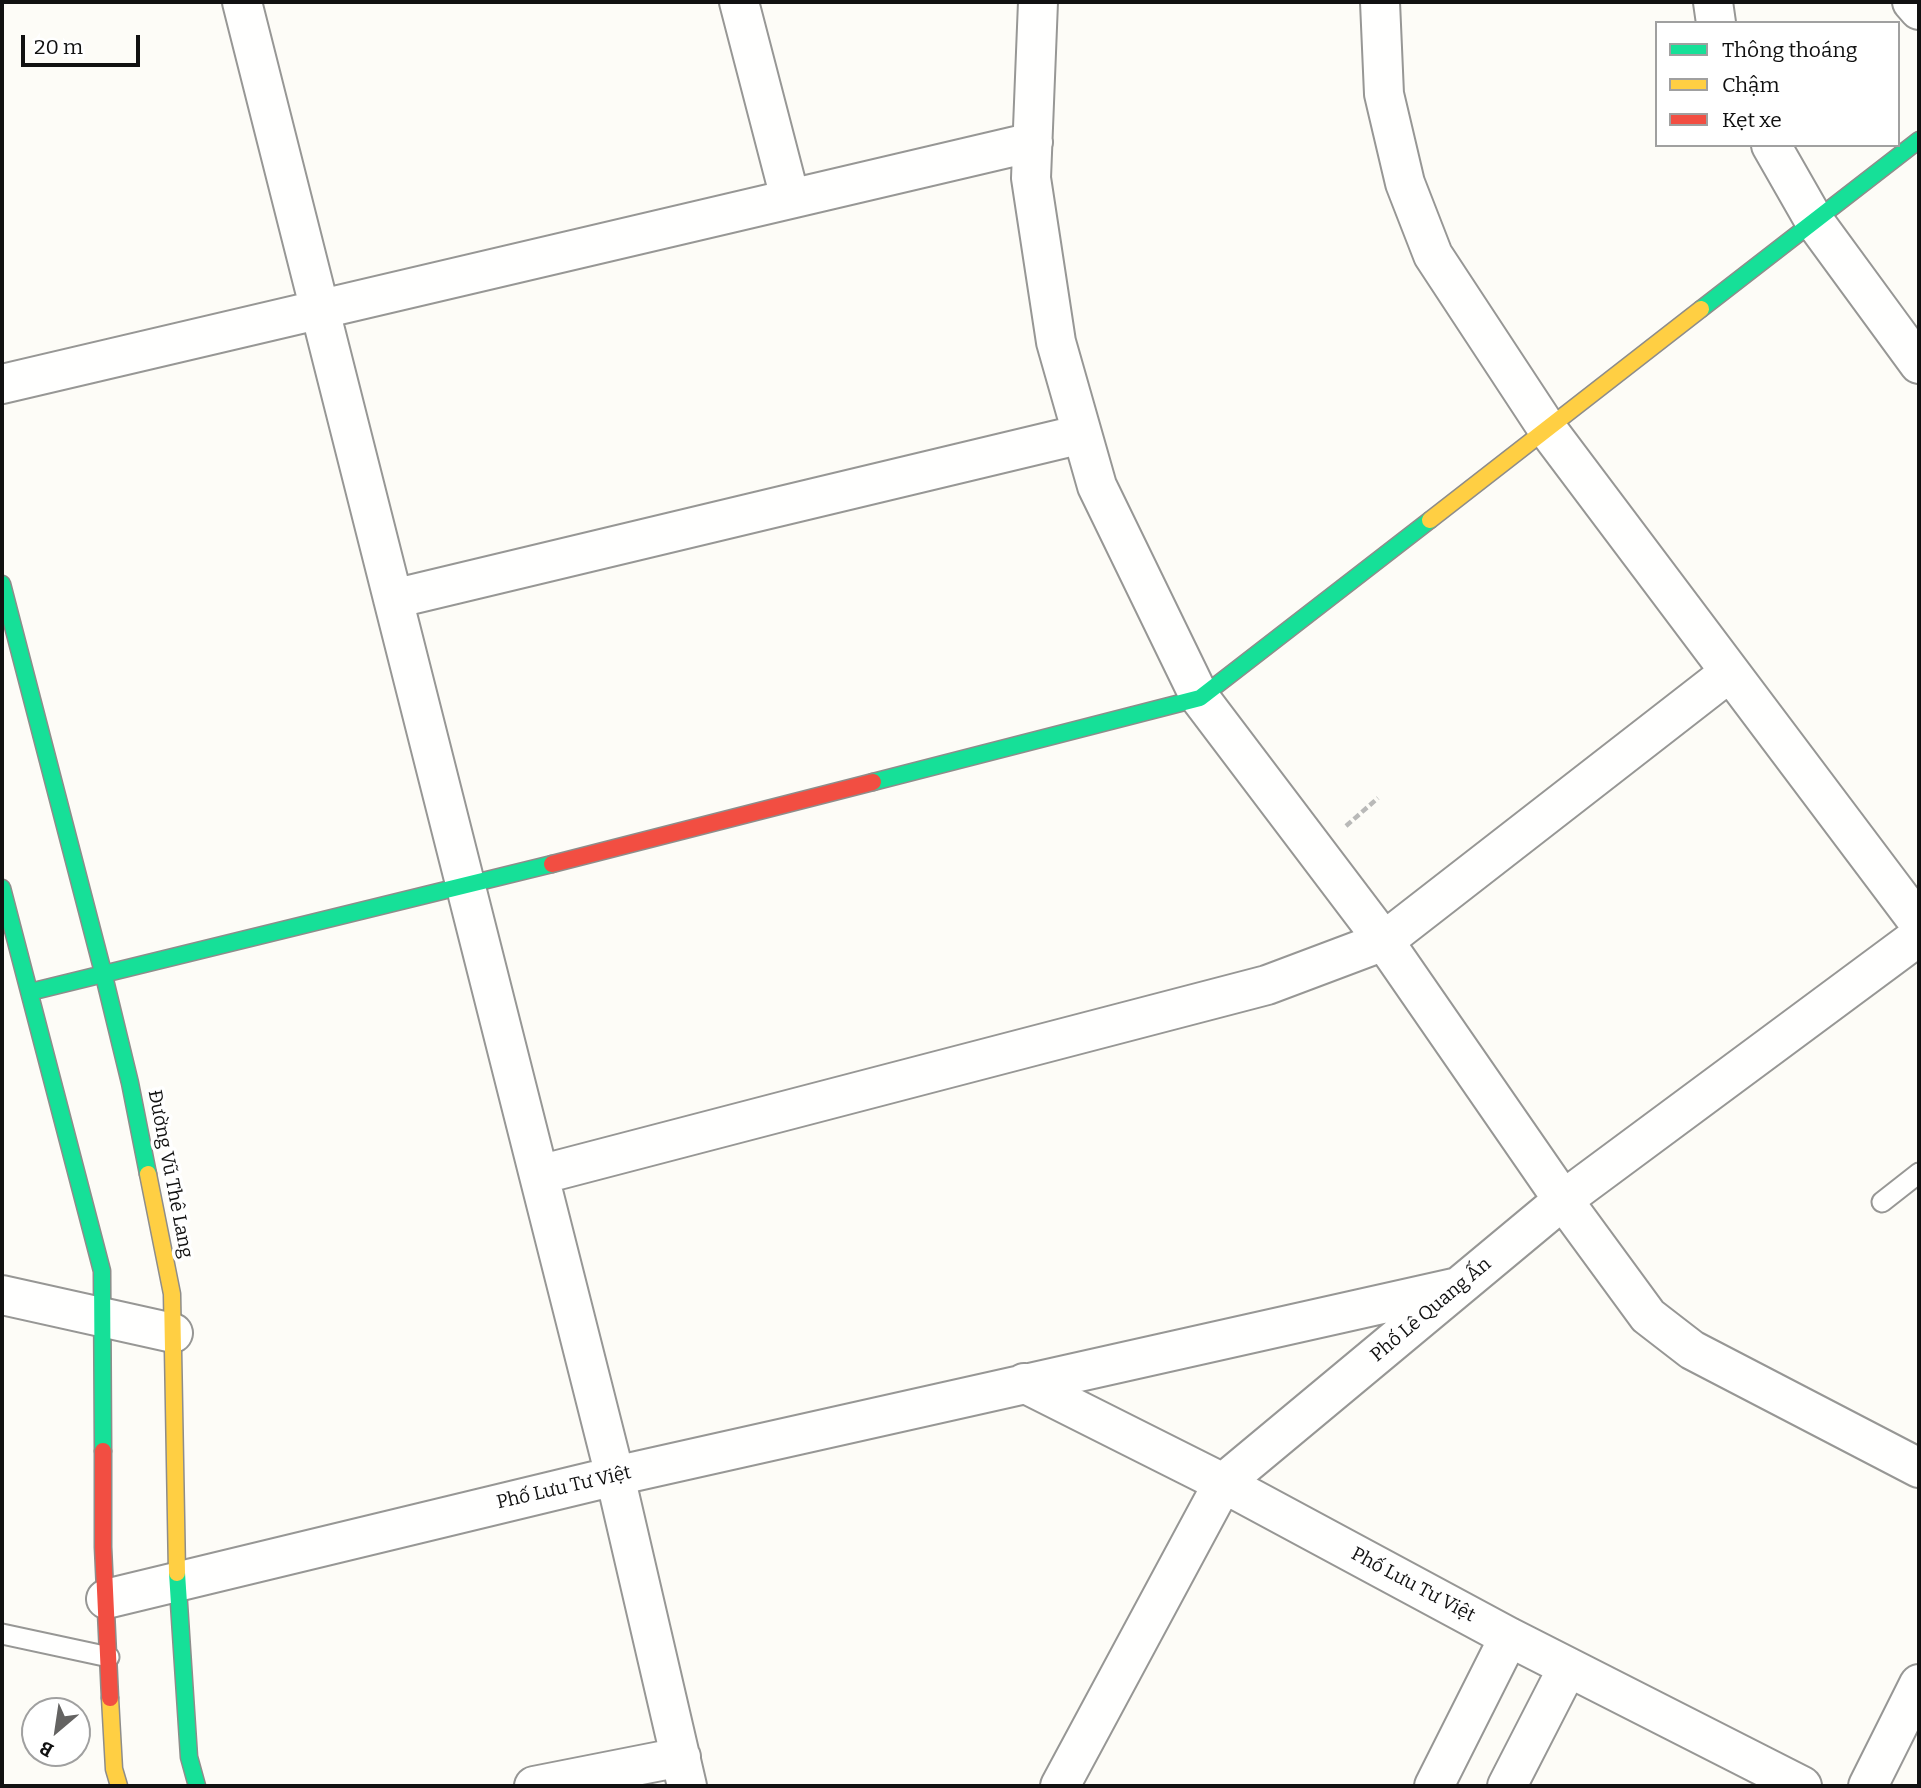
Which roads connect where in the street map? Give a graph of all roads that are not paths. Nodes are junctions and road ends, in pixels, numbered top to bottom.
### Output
1 (242, 2) edge
2 (739, 2) edge
3 (1038, 2) edge
4 (1380, 2) edge
5 (1713, 2) edge
6 (1912, 2) edge
7 (1919, 10) edge
8 (1716, 21) edge
9 (1919, 140) edge
10 (1033, 142) junction
11 (1772, 147) edge
12 (790, 198) junction
13 (1815, 222) junction
14 (319, 308) junction
15 (1919, 364) edge
16 (2, 384) edge
17 (1548, 430) junction
18 (1082, 434) junction
19 (2, 584) edge
20 (393, 599) junction
21 (1730, 672) junction
22 (1200, 698) junction
23 (466, 886) junction
24 (2, 888) edge
25 (1919, 923) edge
26 (1919, 936) edge
27 (1384, 941) junction
28 (104, 976) junction
29 (30, 992) junction
30 (1919, 1173) edge
31 (539, 1175) junction
32 (1563, 1200) junction
33 (1882, 1202) dead end
34 (1458, 1287) junction
35 (2, 1295) edge
36 (102, 1317) junction
37 (173, 1333) junction
38 (1024, 1383) junction
39 (1919, 1468) edge
40 (615, 1476) junction
41 (1223, 1483) junction
42 (178, 1580) junction
43 (106, 1599) junction
44 (2, 1634) edge
45 (1509, 1637) junction
46 (109, 1657) junction
47 (1568, 1667) junction
48 (1919, 1684) edge
49 (684, 1772) edge
50 (119, 1786) edge
51 (197, 1786) edge
52 (534, 1786) edge
53 (1060, 1786) edge
54 (1434, 1786) edge
55 (1507, 1786) edge
56 (1802, 1786) edge
57 (1868, 1786) edge

1 - 14 street
2 - 12 street
3 - 10 street
4 - 17 street
5 - 8 street
6 - 7 street
9 - 13 street
10 - 12 street
10 - 18 street
11 - 13 street
12 - 14 street
13 - 15 street
13 - 17 street
14 - 16 street
14 - 20 street
17 - 21 street
17 - 22 street
18 - 20 street
18 - 22 street
19 - 28 street, Đường Vũ Thê Lang
20 - 23 street
21 - 25 street
21 - 27 street
22 - 23 street
22 - 27 street
23 - 28 street
23 - 31 street
24 - 29 street
26 - 32 street, Phố Lê Quang Ấn
27 - 31 street
27 - 32 street
28 - 29 street
28 - 37 street, Đường Vũ Thê Lang
29 - 36 street
30 - 33 lane
31 - 40 street
32 - 34 street, Phố Lê Quang Ấn
32 - 39 street
34 - 38 street, Phố Lưu Tư Việt
34 - 41 street, Phố Lê Quang Ấn
35 - 36 street
36 - 37 street
36 - 43 street
37 - 42 street, Đường Vũ Thê Lang
38 - 40 street, Phố Lưu Tư Việt
38 - 41 street, Phố Lưu Tư Việt
40 - 42 street, Phố Lưu Tư Việt
40 - 49 street
41 - 45 street, Phố Lưu Tư Việt
41 - 53 street, Phố Lê Quang Ấn
42 - 43 street, Phố Lưu Tư Việt
42 - 51 street, Đường Vũ Thê Lang
43 - 46 street
44 - 46 lane
45 - 47 street, Phố Lưu Tư Việt
45 - 54 street
46 - 50 street
47 - 55 street
47 - 56 street, Phố Lưu Tư Việt
48 - 57 street
49 - 52 street

